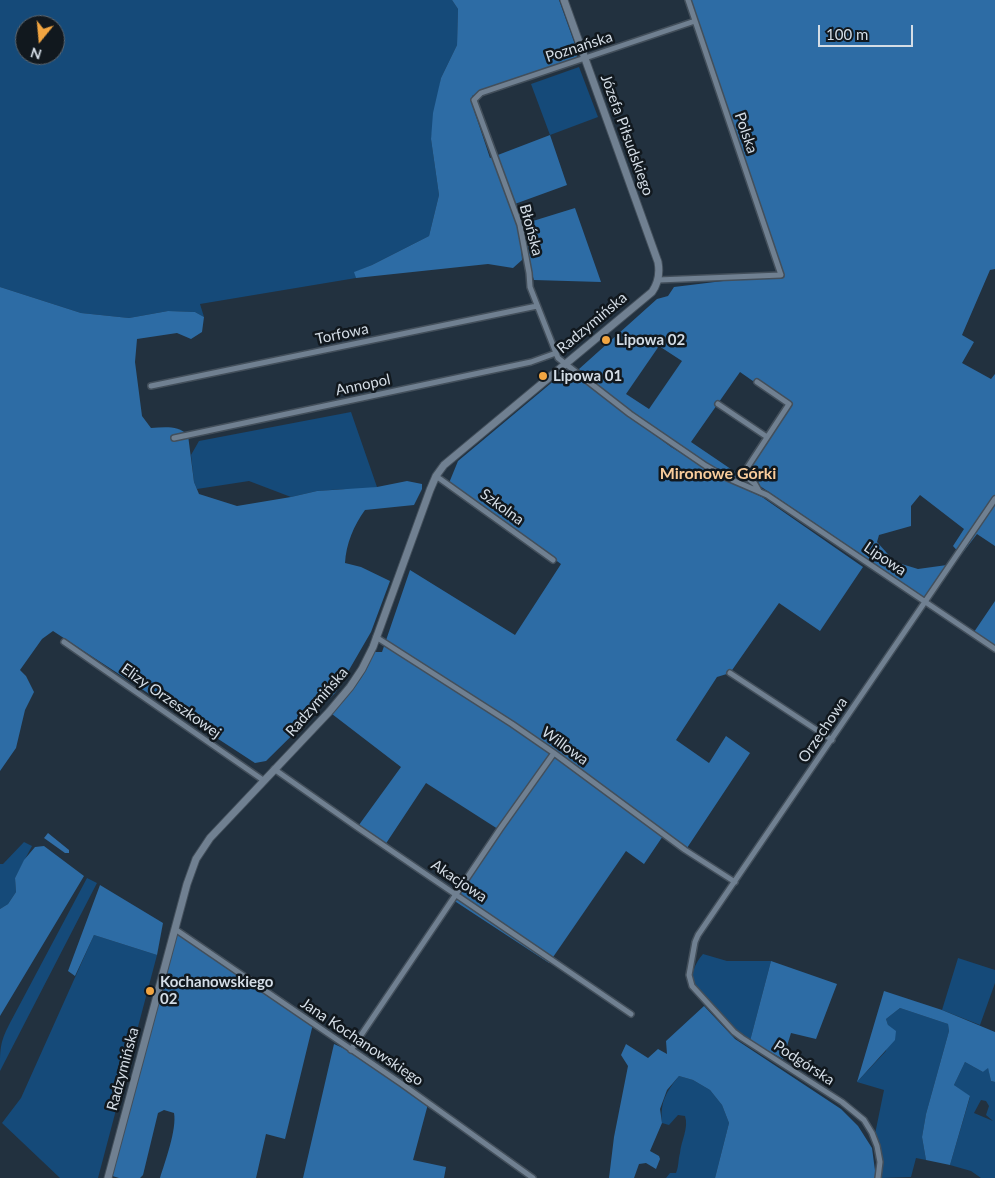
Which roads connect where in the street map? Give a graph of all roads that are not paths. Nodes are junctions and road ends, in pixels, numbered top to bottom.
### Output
1 (564, 0) edge
2 (688, 0) edge
3 (695, 21) junction
4 (585, 58) junction
5 (474, 100) joint
6 (658, 280) junction
7 (537, 306) junction
8 (556, 353) junction
9 (564, 364) junction
10 (757, 382) dead end
11 (151, 386) dead end
12 (718, 404) dead end
13 (767, 437) junction
14 (174, 438) dead end
15 (436, 476) junction
16 (760, 491) junction
17 (995, 499) edge
18 (553, 560) dead end
19 (926, 602) junction
20 (376, 637) junction
21 (64, 642) dead end
22 (995, 649) edge
23 (730, 673) dead end
24 (832, 740) junction
25 (554, 753) junction
26 (274, 769) junction
27 (263, 780) junction
28 (735, 882) junction
29 (457, 894) junction
30 (175, 930) junction
31 (690, 981) joint
32 (631, 1014) dead end
33 (351, 1050) junction
34 (108, 1178) edge
35 (533, 1178) edge
36 (878, 1178) edge

1 - 4 street, Józefa Piłsudskiego
2 - 3 street, Polska
3 - 4 street, Poznańska
3 - 6 street, Polska
4 - 5 street, Poznańska
4 - 6 street, Józefa Piłsudskiego
5 - 7 street, Błońska
6 - 9 street, Radzymińska
7 - 8 street, Błońska
7 - 11 street, Torfowa
8 - 9 street, Błońska
8 - 14 street, Annopol
9 - 15 street, Radzymińska
9 - 16 street, Lipowa
10 - 13 street
12 - 13 street
13 - 16 street, Lipowa
15 - 18 street, Szkolna
15 - 20 street, Radzymińska
16 - 19 street, Lipowa
17 - 19 street, Orzechowa
19 - 22 street, Lipowa
19 - 24 street, Orzechowa
20 - 25 street, Willowa
20 - 26 street, Radzymińska
21 - 27 street, Elizy Orzeszkowej
23 - 24 street
24 - 28 street, Orzechowa
25 - 28 street, Willowa
25 - 29 street
26 - 27 street, Radzymińska
26 - 29 street, Akacjowa
27 - 30 street, Radzymińska
28 - 31 street, Orzechowa
29 - 32 street, Akacjowa
29 - 33 street
30 - 33 street, Jana Kochanowskiego
30 - 34 street, Radzymińska
31 - 36 street, Podgórska
33 - 35 street, Jana Kochanowskiego

